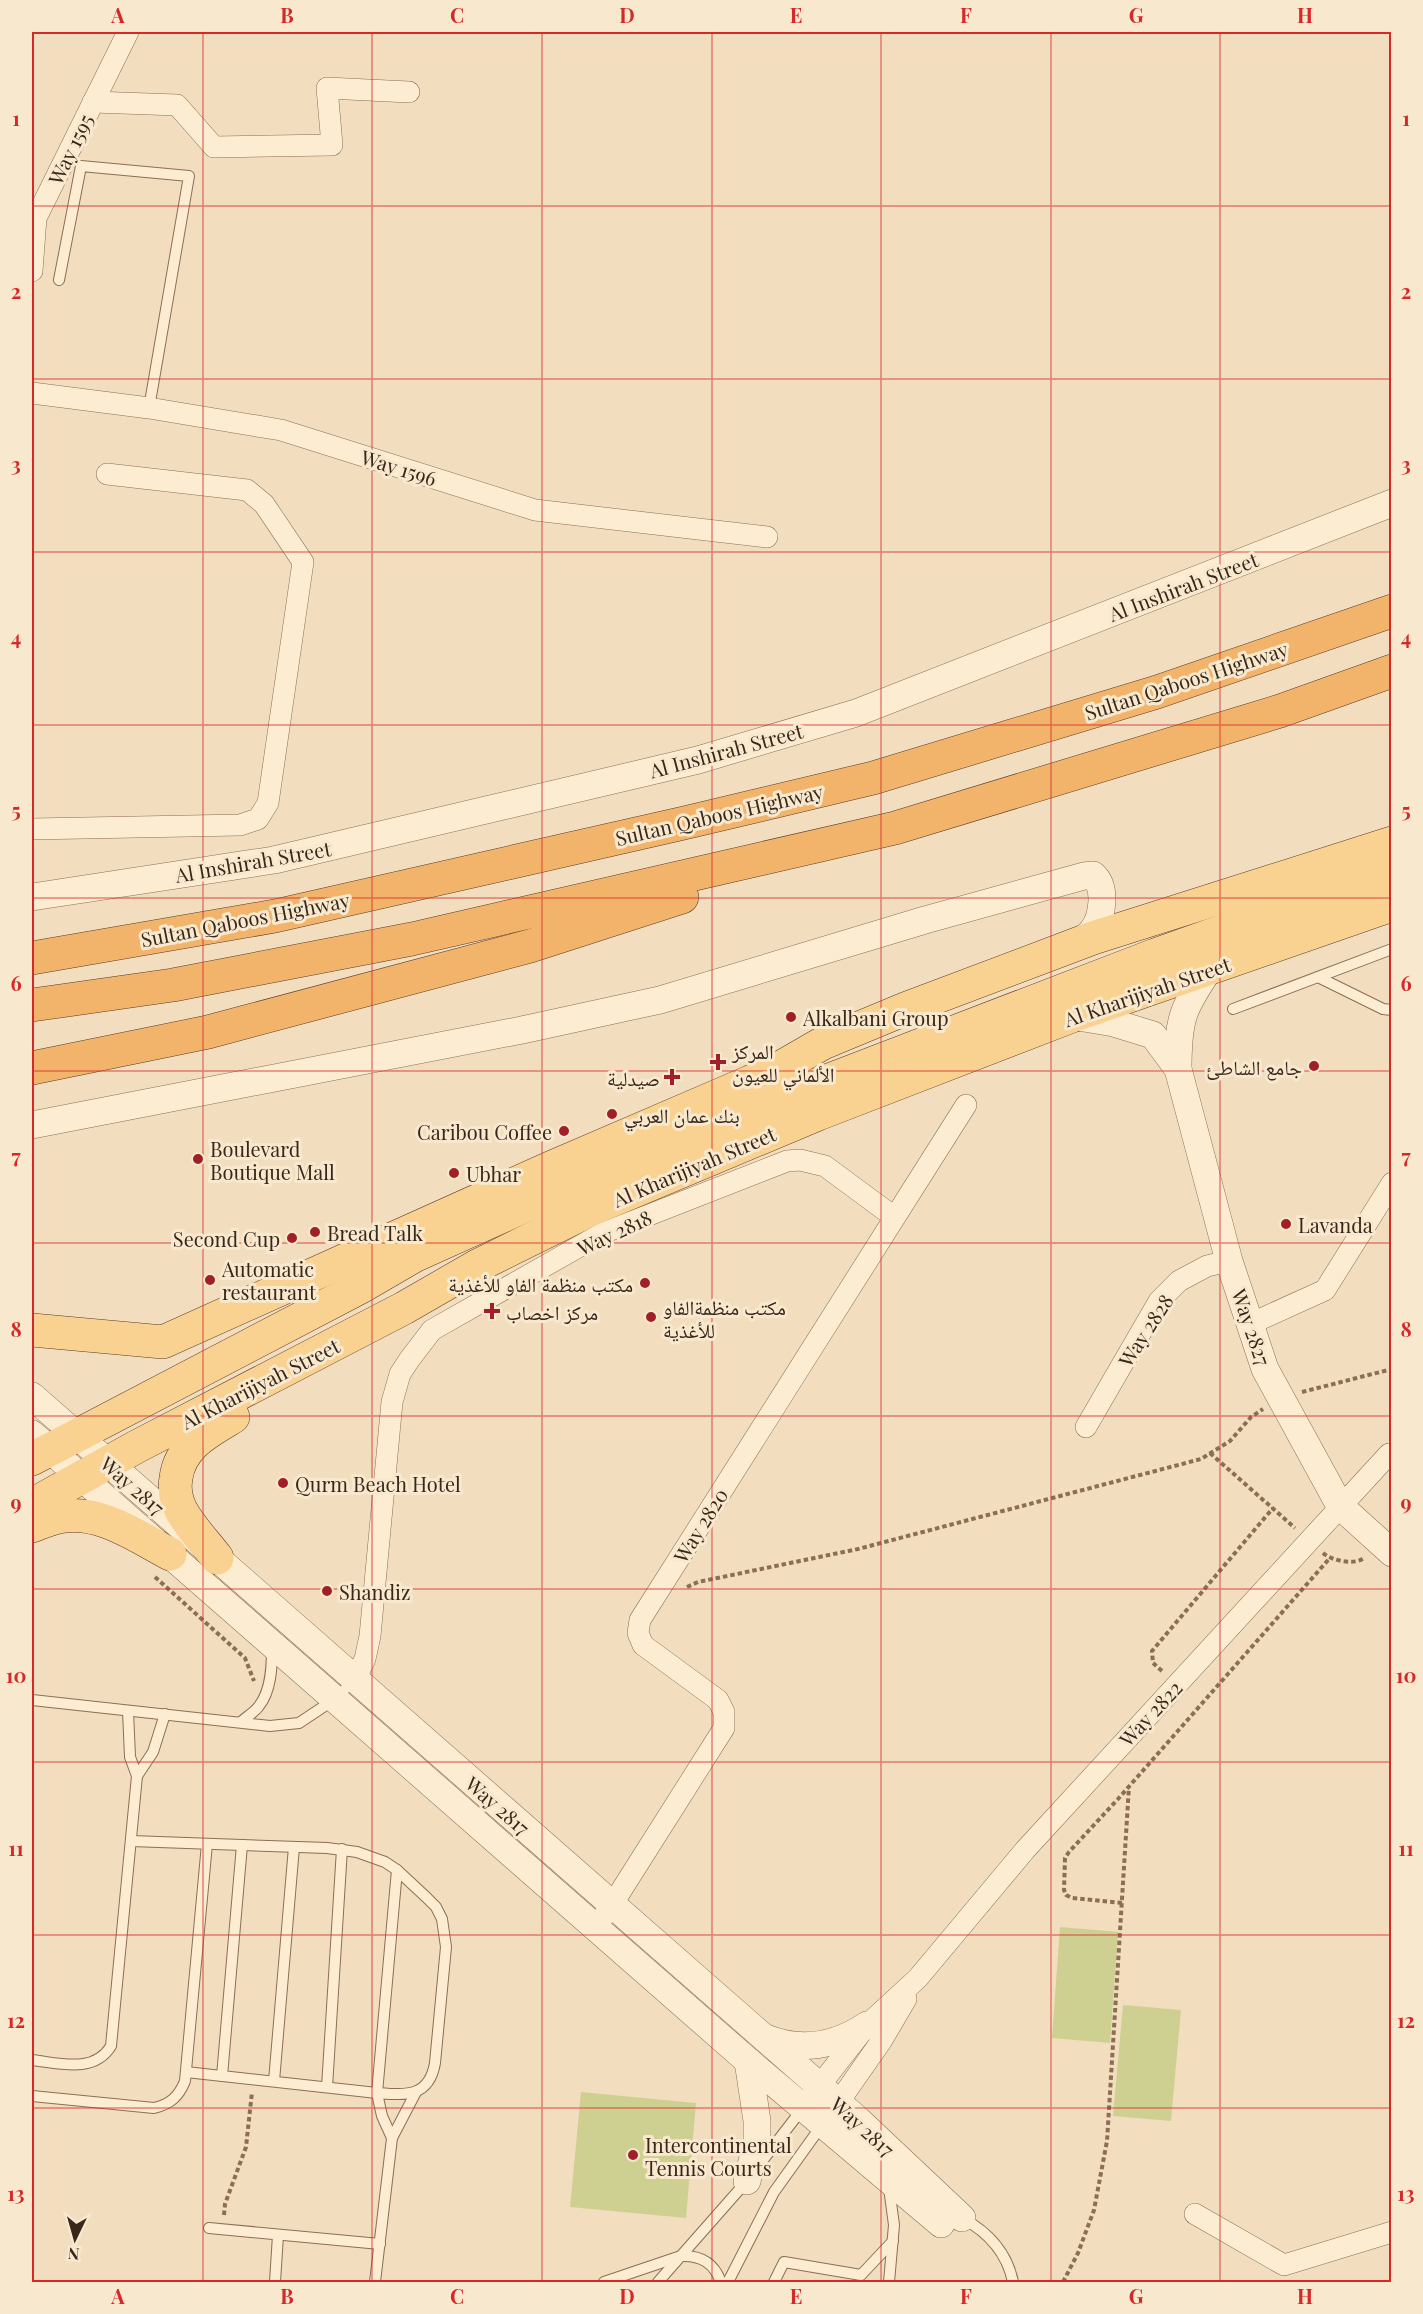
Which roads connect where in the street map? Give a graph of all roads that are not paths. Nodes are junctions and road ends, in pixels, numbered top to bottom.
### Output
1 (128, 32) edge
2 (409, 92) dead end
3 (93, 102) junction
4 (32, 271) edge
5 (59, 280) dead end
6 (32, 393) edge
7 (149, 408) junction
8 (107, 474) dead end
9 (1392, 503) edge
10 (766, 537) dead end
11 (1392, 612) edge
12 (1392, 671) edge
13 (896, 828) junction
14 (32, 829) edge
15 (1392, 843) edge
16 (1392, 871) edge
17 (32, 897) edge
18 (1392, 905) edge
19 (1077, 945) junction
20 (1392, 949) edge
21 (32, 958) edge
22 (1210, 968) junction
23 (1318, 977) junction
24 (980, 981) junction
25 (32, 1005) edge
26 (1233, 1009) dead end
27 (1392, 1010) edge
28 (1072, 1016) junction
29 (32, 1068) edge
30 (1178, 1069) junction
31 (811, 1087) junction
32 (966, 1105) dead end
33 (32, 1125) edge
34 (1392, 1183) edge
35 (894, 1217) junction
36 (1229, 1261) junction
37 (404, 1308) junction
38 (1250, 1324) junction
39 (32, 1330) edge
40 (32, 1396) edge
41 (1086, 1427) dead end
42 (47, 1444) edge
43 (1389, 1454) dead end
44 (95, 1470) junction
45 (32, 1505) edge
46 (1340, 1506) junction
47 (32, 1526) edge
48 (1386, 1548) edge
49 (217, 1558) junction
50 (160, 1564) junction
51 (272, 1644) junction
52 (356, 1679) junction
53 (335, 1699) junction
54 (32, 1700) edge
55 (128, 1711) junction
56 (165, 1714) junction
57 (241, 1722) junction
58 (137, 1776) junction
59 (131, 1841) junction
60 (207, 1844) junction
61 (242, 1845) junction
62 (294, 1847) junction
63 (342, 1849) junction
64 (398, 1870) junction
65 (612, 1905) junction
66 (595, 1927) junction
67 (918, 1978) junction
68 (867, 2025) junction
69 (763, 2037) junction
70 (32, 2061) edge
71 (748, 2061) junction
72 (186, 2072) junction
73 (222, 2076) junction
74 (274, 2081) junction
75 (327, 2087) junction
76 (377, 2092) junction
77 (416, 2092) junction
78 (32, 2096) edge
79 (820, 2106) junction
80 (392, 2138) junction
81 (885, 2176) junction
82 (747, 2181) junction
83 (1196, 2214) dead end
84 (951, 2221) junction
85 (209, 2228) dead end
86 (1392, 2232) edge
87 (278, 2235) junction
88 (893, 2241) junction
89 (380, 2244) junction
90 (681, 2256) junction
91 (275, 2283) edge
92 (375, 2283) edge
93 (604, 2283) edge
94 (658, 2283) edge
95 (721, 2283) edge
96 (728, 2283) edge
97 (774, 2283) edge
98 (889, 2283) edge
99 (1013, 2283) edge

1 - 3 street, Way 1595
2 - 3 street
3 - 4 street, Way 1595
5 - 7 lane
6 - 7 street, Way 1596
7 - 10 street, Way 1596
8 - 14 street
9 - 17 street, Al Inshirah Street
11 - 21 highway, Sultan Qaboos Highway
12 - 13 highway
13 - 25 highway
13 - 29 highway
15 - 19 main road
16 - 31 main road, Al Kharijiyah Street
18 - 22 main road, Al Kharijiyah Street
19 - 24 main road
19 - 33 street
20 - 23 lane
22 - 28 main road, Al Kharijiyah Street
22 - 30 street, Way 2827
23 - 26 lane
23 - 27 lane
24 - 31 main road
24 - 39 main road
28 - 30 street, Way 2827
28 - 37 main road, Al Kharijiyah Street
30 - 36 street, Way 2827
31 - 42 main road, Al Kharijiyah Street
32 - 35 street, Way 2820
34 - 38 street
35 - 52 street, Way 2818
35 - 65 street, Way 2820
36 - 38 street, Way 2827
36 - 41 street, Way 2828
37 - 44 main road, Al Kharijiyah Street
37 - 49 main road
38 - 46 street, Way 2827
40 - 42 street, Way 2817
42 - 44 street, Way 2817
43 - 46 street, Way 2822
44 - 45 main road, Al Kharijiyah Street
44 - 49 street, Way 2817
44 - 50 street, Way 2817
46 - 48 street, Way 2827
46 - 67 street, Way 2822
47 - 50 main road
49 - 52 street, Way 2817
50 - 51 street, Way 2817
51 - 53 street, Way 2817
51 - 57 lane
52 - 53 lane, Way 2818
52 - 65 street, Way 2817
53 - 57 lane, Way 2818
53 - 66 street, Way 2817
54 - 55 lane, Way 2818
55 - 56 lane, Way 2818
55 - 58 lane
56 - 57 lane, Way 2818
56 - 58 lane
58 - 59 lane
59 - 60 lane
59 - 70 lane
60 - 61 lane
60 - 72 lane
61 - 62 lane
61 - 73 lane
62 - 63 lane
62 - 74 lane
63 - 64 lane
63 - 75 lane
64 - 76 lane
64 - 77 lane
65 - 66 street, Way 2820
65 - 69 street, Way 2817
66 - 71 street, Way 2817
67 - 68 street, Way 2822
67 - 79 street, Way 2822
68 - 69 street
68 - 79 street, Way 2822
69 - 79 street, Way 2817
71 - 79 street, Way 2817
71 - 82 street
72 - 73 lane
72 - 78 lane
73 - 74 lane
74 - 75 lane
75 - 76 lane
76 - 77 lane
76 - 80 lane
77 - 80 lane
79 - 81 street, Way 2817
79 - 82 lane
79 - 84 street, Way 2817
79 - 96 lane
80 - 89 lane
81 - 84 street, Way 2817
81 - 88 lane
82 - 90 lane
83 - 86 street
84 - 99 lane
85 - 87 lane
87 - 89 lane
87 - 91 lane
88 - 97 lane
88 - 98 lane
89 - 92 lane
90 - 93 lane
90 - 94 lane
90 - 95 lane

